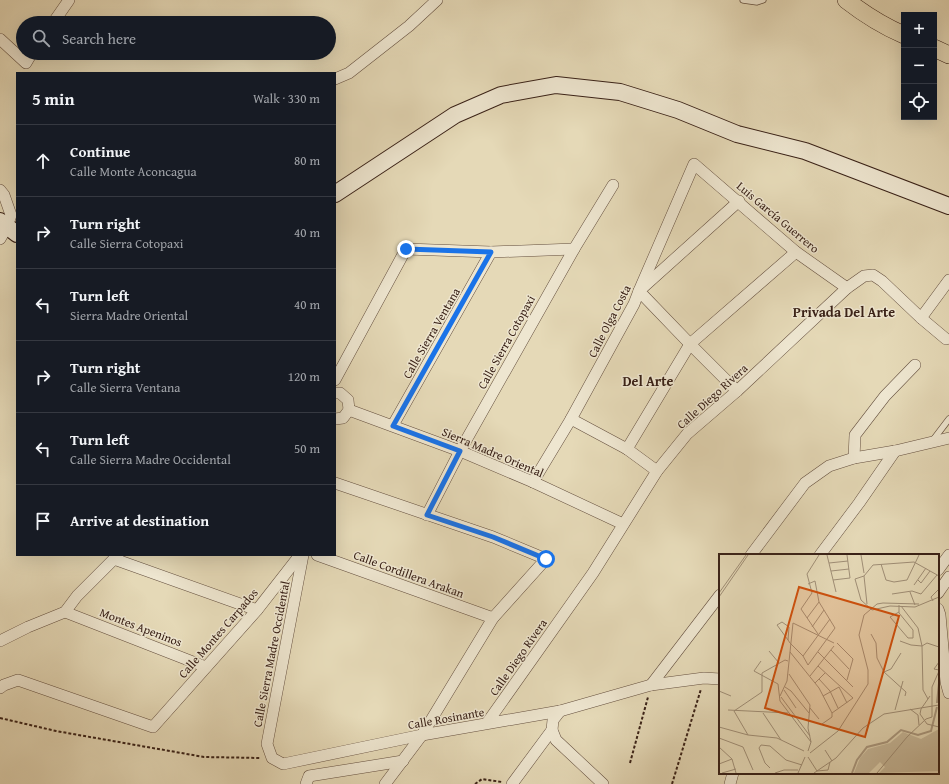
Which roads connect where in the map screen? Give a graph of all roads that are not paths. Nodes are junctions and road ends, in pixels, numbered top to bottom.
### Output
1 (69, 0) edge
2 (437, 0) edge
3 (743, 0) edge
4 (763, 0) edge
5 (846, 0) edge
6 (58, 16) edge
7 (901, 34) edge
8 (0, 39) edge
9 (937, 49) edge
10 (16, 54) edge
11 (949, 55) edge
12 (336, 79) edge
13 (694, 164) joint
14 (612, 185) dead end
15 (0, 190) edge
16 (336, 193) edge
17 (739, 202) junction
18 (949, 206) edge
19 (6, 230) edge
20 (574, 249) junction
21 (491, 252) junction
22 (796, 252) junction
23 (949, 280) edge
24 (847, 288) junction
25 (638, 291) junction
26 (921, 318) junction
27 (946, 339) dead end
28 (690, 344) junction
29 (915, 365) dead end
30 (336, 378) edge
31 (737, 391) junction
32 (336, 393) edge
33 (349, 410) junction
34 (336, 419) edge
35 (571, 419) junction
36 (949, 419) edge
37 (393, 426) junction
38 (949, 438) edge
39 (932, 442) junction
40 (627, 450) junction
41 (460, 451) junction
42 (895, 451) junction
43 (854, 458) junction
44 (657, 471) junction
45 (533, 482) junction
46 (336, 483) edge
47 (427, 515) junction
48 (624, 524) junction
49 (752, 554) edge
50 (821, 554) edge
51 (949, 554) edge
52 (300, 556) edge
53 (301, 556) edge
54 (320, 556) edge
55 (116, 557) edge
56 (939, 569) edge
57 (944, 579) edge
58 (939, 591) edge
59 (719, 596) edge
60 (257, 610) junction
61 (65, 612) junction
62 (939, 612) edge
63 (493, 618) junction
64 (0, 641) edge
65 (206, 667) junction
66 (719, 679) edge
67 (651, 685) junction
68 (0, 688) edge
69 (949, 693) edge
70 (560, 710) junction
71 (487, 724) junction
72 (552, 730) junction
73 (422, 735) junction
74 (272, 758) joint
75 (403, 761) junction
76 (733, 774) edge
77 (591, 780) edge
78 (306, 784) edge
79 (385, 784) edge
80 (512, 784) edge
81 (603, 784) edge
82 (730, 784) edge

1 - 6 street
2 - 12 street
3 - 4 lane
5 - 7 main road
8 - 10 street
9 - 11 main road
13 - 17 street, Luis García Guerrero
13 - 25 street, Calle Olga Costa
14 - 20 street, Calle Sierra Cotopaxi
15 - 19 street
16 - 18 street
17 - 22 street, Luis García Guerrero
17 - 25 street
20 - 21 street
20 - 41 street, Calle Sierra Cotopaxi
21 - 30 street
21 - 37 street, Calle Sierra Ventana
22 - 24 street, Luis García Guerrero
22 - 28 street
23 - 26 street
24 - 26 street, Calle Diego Rivera
24 - 31 street, Calle Diego Rivera
25 - 28 street
25 - 35 street, Calle Olga Costa
26 - 27 street, Calle Diego Rivera
28 - 31 street
28 - 40 street
29 - 43 street
31 - 44 street, Calle Diego Rivera
32 - 33 street
33 - 34 street
33 - 37 street, Sierra Madre Oriental
35 - 40 street
35 - 45 street, Calle Olga Costa
36 - 39 lane
37 - 41 street, Sierra Madre Oriental
38 - 39 street
39 - 42 street
40 - 44 street
41 - 45 street, Sierra Madre Oriental
41 - 47 street, Calle Sierra Cotopaxi
42 - 43 street
42 - 50 street
43 - 49 street
44 - 48 street, Calle Diego Rivera
45 - 48 street, Sierra Madre Oriental
46 - 47 street
47 - 63 street
48 - 71 street, Calle Diego Rivera
51 - 56 street
52 - 60 street, Calle Montes Carpados
53 - 74 street, Calle Sierra Madre Occidental
54 - 63 street, Calle Cordillera Arakan
55 - 60 street
55 - 61 street
57 - 58 street
59 - 67 street
60 - 65 street, Calle Montes Carpados
61 - 64 street
61 - 65 street, Montes Apeninos
62 - 69 street
63 - 73 street
65 - 68 street, Calle Montes Carpados
66 - 67 street, Calle Rosinante
67 - 70 street, Calle Rosinante
70 - 71 street, Calle Rosinante
70 - 72 street
71 - 73 street, Calle Rosinante
72 - 77 street
72 - 80 street
73 - 74 street, Calle Rosinante
73 - 75 street
75 - 78 street
75 - 79 street
76 - 82 street
77 - 81 street

